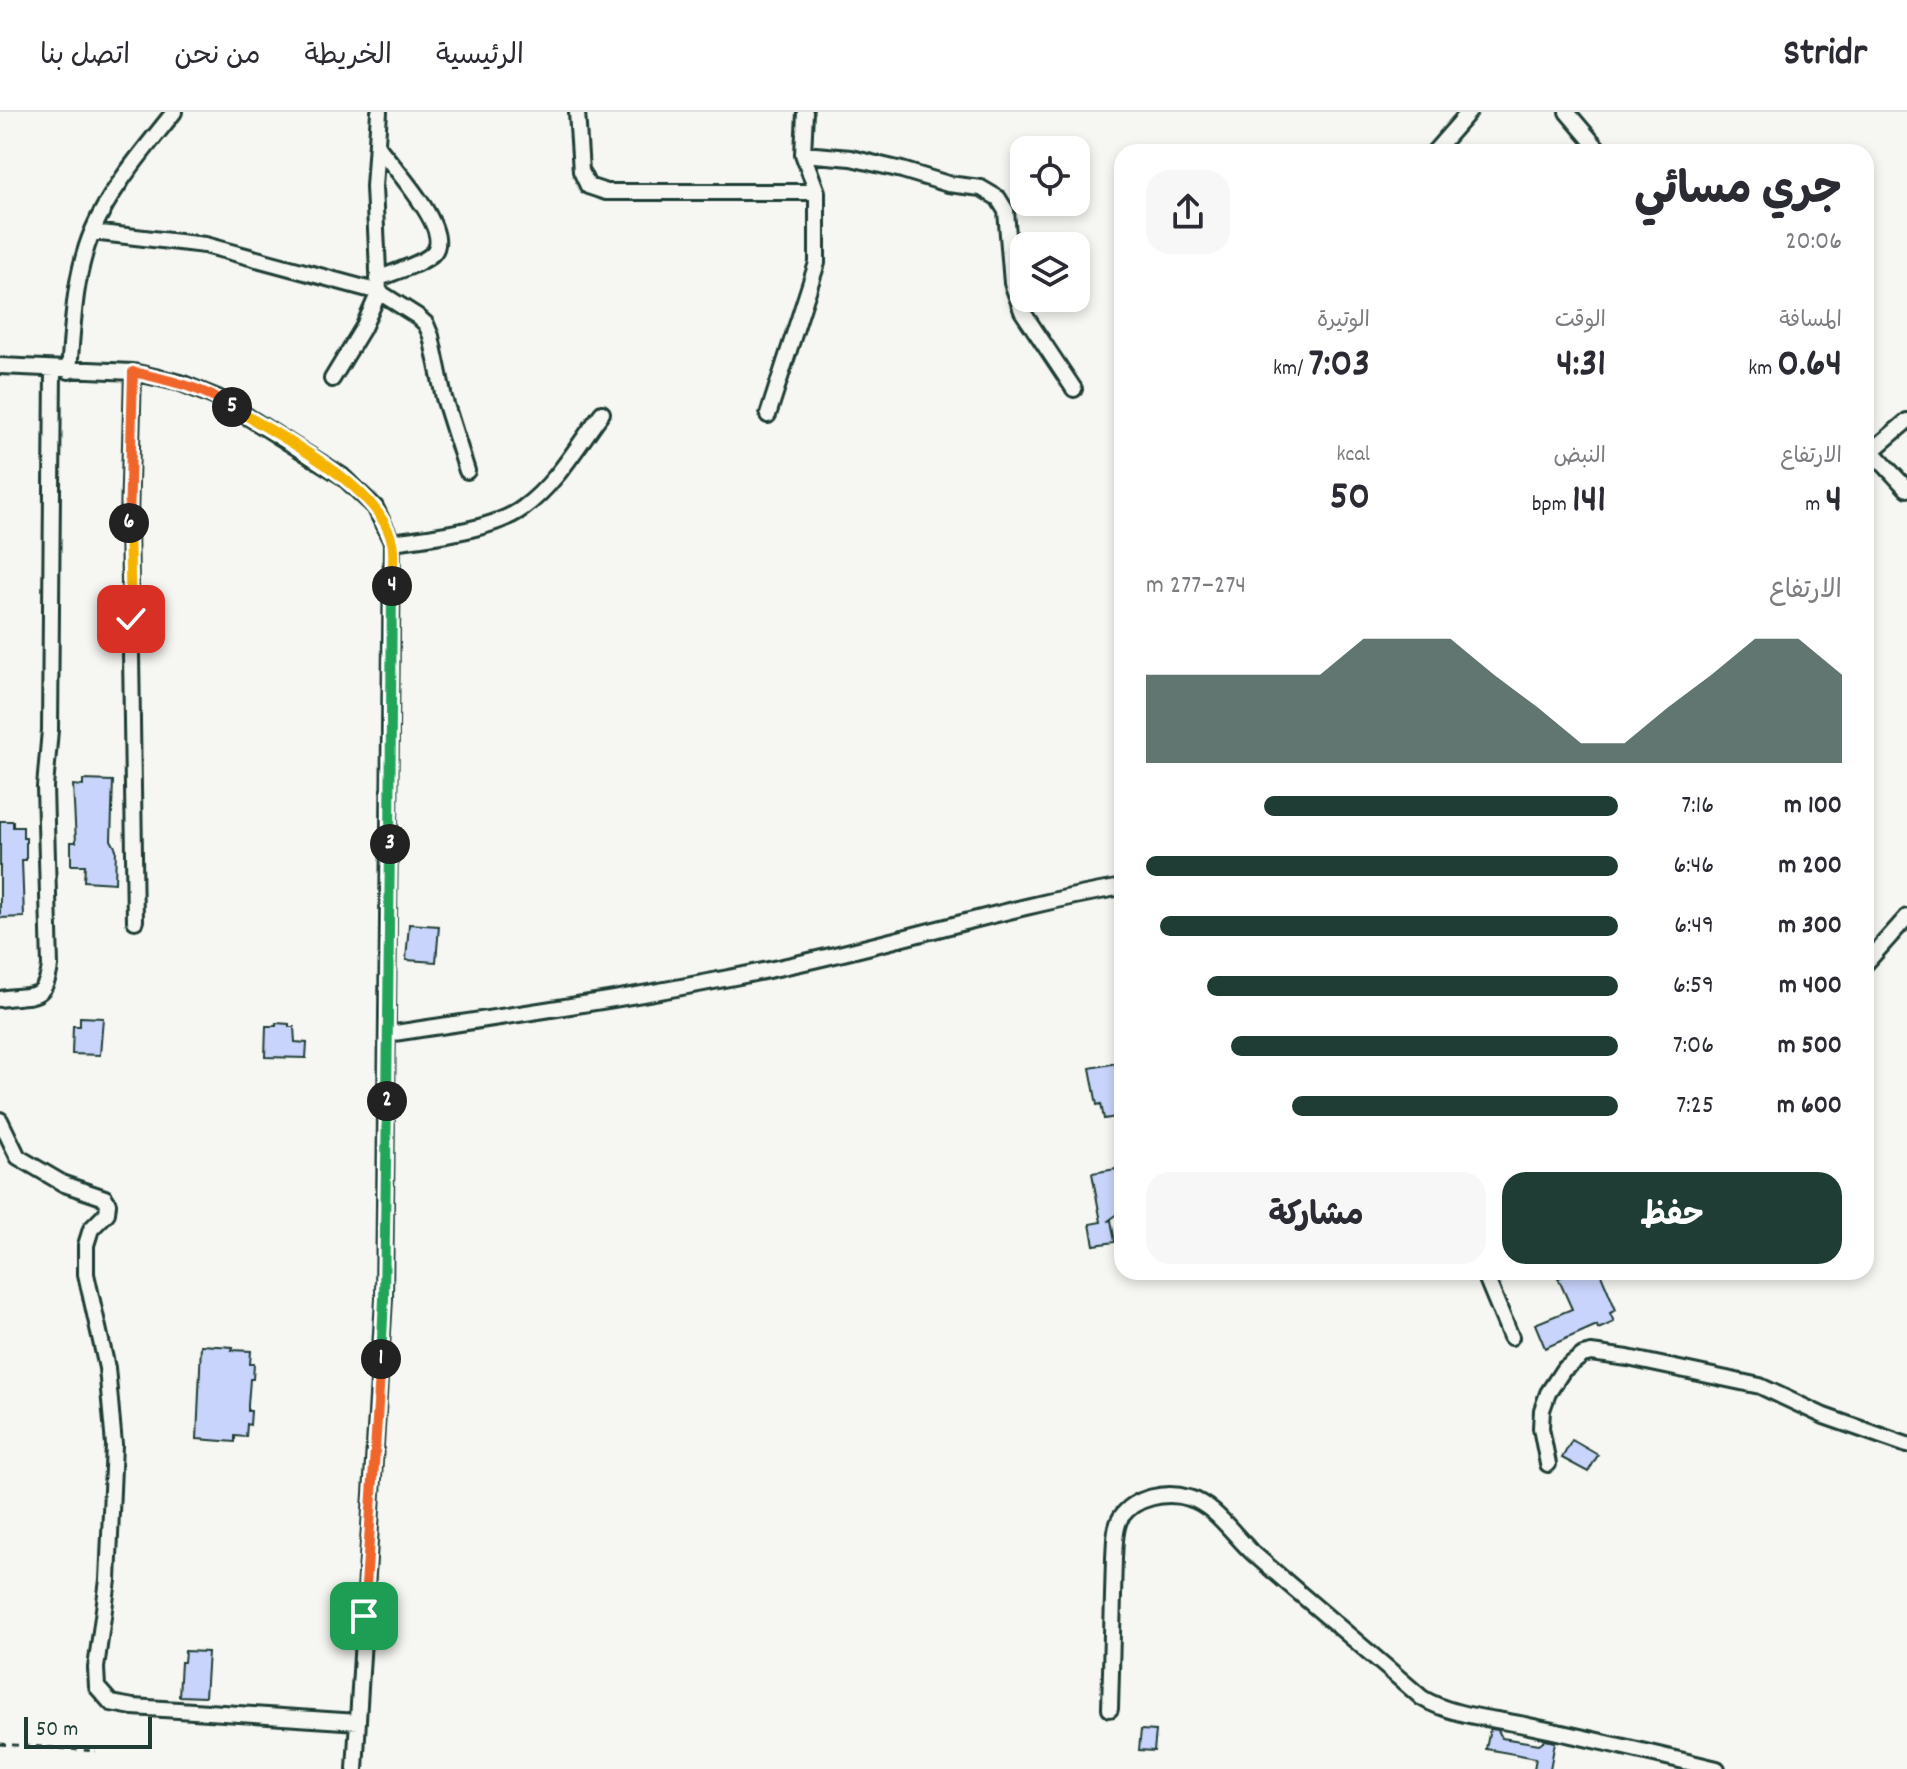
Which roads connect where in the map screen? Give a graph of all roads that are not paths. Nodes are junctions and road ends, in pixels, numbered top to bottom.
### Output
1 (174, 112) edge
2 (379, 112) edge
3 (577, 112) edge
4 (805, 112) edge
5 (1469, 112) edge
6 (1567, 112) edge
7 (1441, 144) edge
8 (1594, 144) edge
9 (378, 147) junction
10 (803, 154) junction
11 (817, 192) junction
12 (92, 232) junction
13 (378, 286) junction
14 (0, 366) edge
15 (53, 370) junction
16 (69, 371) junction
17 (133, 372) junction
18 (332, 379) dead end
19 (1074, 389) dead end
20 (602, 413) dead end
21 (768, 415) dead end
22 (1907, 421) edge
23 (1874, 446) edge
24 (1874, 457) edge
25 (467, 471) dead end
26 (1907, 489) edge
27 (392, 542) junction
28 (1114, 888) edge
29 (1907, 917) edge
30 (135, 921) dead end
31 (1874, 954) edge
32 (0, 999) edge
33 (388, 1034) junction
34 (0, 1120) edge
35 (1487, 1280) edge
36 (1511, 1337) dead end
37 (1907, 1445) edge
38 (1548, 1464) dead end
39 (1110, 1709) dead end
40 (358, 1722) junction
41 (355, 1769) edge
42 (1717, 1769) edge

1 - 12 street
2 - 9 street
3 - 11 street
4 - 10 street
5 - 7 street
6 - 8 street
9 - 13 street
9 - 13 street
10 - 11 street
10 - 19 street
11 - 21 street
12 - 13 street
12 - 16 street
13 - 18 street
13 - 25 street
14 - 15 street
15 - 16 street
15 - 32 street
16 - 17 street
17 - 27 street
17 - 30 street
20 - 27 street
22 - 23 street
24 - 26 street
27 - 33 street
28 - 33 street
29 - 31 street
33 - 40 street
34 - 40 street
35 - 36 street
37 - 38 street
39 - 42 street
40 - 41 street

